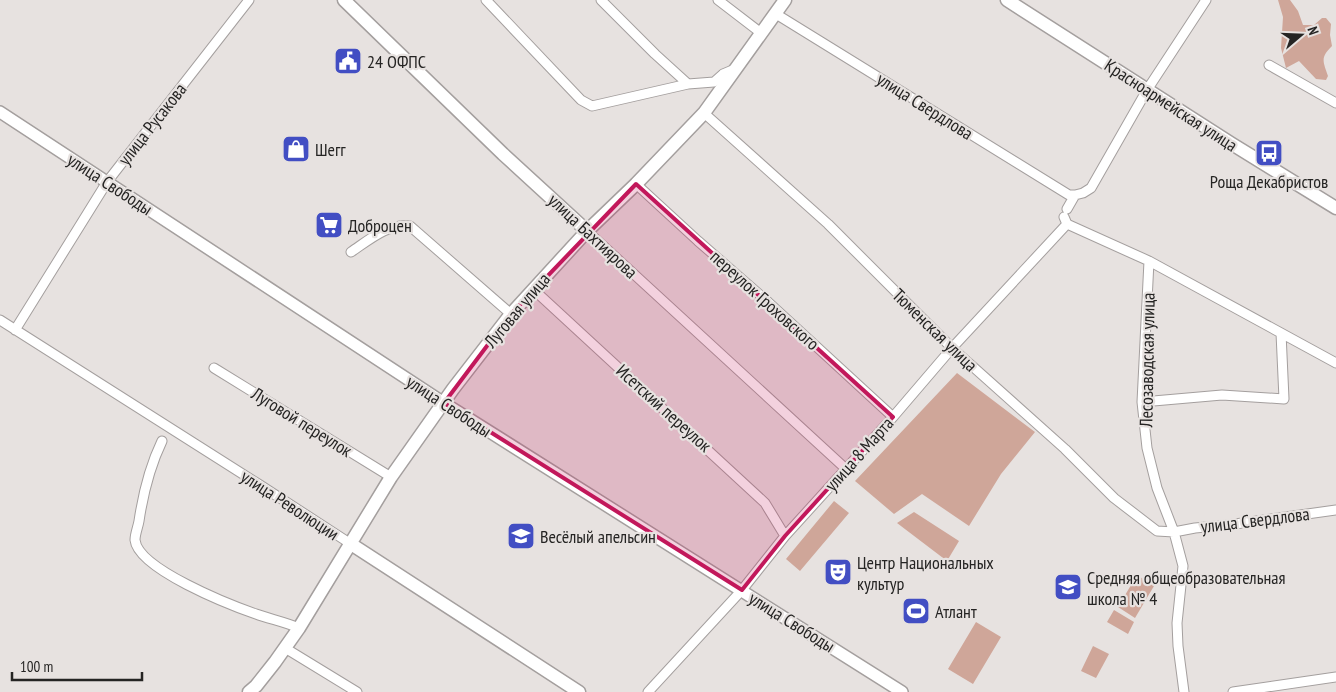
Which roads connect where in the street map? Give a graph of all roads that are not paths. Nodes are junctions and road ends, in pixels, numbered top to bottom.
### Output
1 (249, 0) edge
2 (344, 0) edge
3 (486, 0) edge
4 (600, 0) edge
5 (718, 0) edge
6 (785, 0) edge
7 (1007, 0) edge
8 (1206, 0) edge
9 (776, 14) junction
10 (761, 33) junction
11 (1269, 65) dead end
12 (737, 68) junction
13 (688, 84) junction
14 (1147, 90) junction
15 (1336, 103) edge
16 (0, 112) edge
17 (704, 113) junction
18 (107, 182) junction
19 (636, 184) junction
20 (1075, 195) junction
21 (1336, 208) edge
22 (1066, 217) junction
23 (587, 231) junction
24 (351, 252) dead end
25 (1149, 261) junction
26 (533, 289) junction
27 (510, 314) junction
28 (0, 320) edge
29 (15, 330) junction
30 (1281, 333) junction
31 (952, 348) junction
32 (1336, 363) edge
33 (214, 368) dead end
34 (1142, 402) junction
35 (444, 403) junction
36 (893, 417) junction
37 (162, 441) dead end
38 (846, 469) junction
39 (391, 476) junction
40 (1336, 510) edge
41 (1174, 532) junction
42 (785, 536) junction
43 (351, 544) junction
44 (742, 590) junction
45 (299, 628) junction
46 (285, 648) junction
47 (1336, 677) edge
48 (249, 692) edge
49 (357, 692) edge
50 (579, 692) edge
51 (648, 692) edge
52 (902, 692) edge
53 (1184, 692) edge
54 (1233, 692) edge

1 - 18 street, улица Русакова
2 - 23 main road, улица Бахтиярова
3 - 13 street
4 - 13 street
5 - 10 street
6 - 9 main road, Луговая улица
7 - 14 main road, Красноармейская улица
8 - 14 street, улица 8 Марта
9 - 10 main road, Луговая улица
9 - 20 street, улица Свердлова
10 - 12 main road, Луговая улица
11 - 15 street
12 - 13 street
12 - 17 main road, Луговая улица
14 - 20 street, улица 8 Марта
14 - 21 main road, Красноармейская улица
16 - 18 street, улица Свободы
17 - 19 main road, Луговая улица
17 - 31 street, Тюменская улица
18 - 29 street, улица Русакова
18 - 35 street, улица Свободы
19 - 23 main road, Луговая улица
19 - 36 street, переулок Гроховского
20 - 22 street, улица 8 Марта
22 - 25 street
22 - 31 street, улица 8 Марта
23 - 26 main road, Луговая улица
23 - 38 street, улица Бахтиярова
24 - 27 street
25 - 30 street
25 - 34 street, Лесозаводская улица
26 - 27 main road, Луговая улица
26 - 42 street, Исетский переулок
27 - 35 main road, Луговая улица
28 - 29 street, улица Революции
29 - 43 street, улица Революции
30 - 32 street
30 - 34 street
31 - 36 street, улица 8 Марта
31 - 41 street, Тюменская улица
33 - 39 street, Луговой переулок
34 - 41 street, Лесозаводская улица
35 - 39 main road, Луговая улица
35 - 44 street, улица Свободы
36 - 38 street, улица 8 Марта
37 - 45 street
38 - 42 street, улица 8 Марта
39 - 43 main road, Луговая улица
40 - 41 street, улица Свердлова
41 - 53 street, Лесозаводская улица
42 - 44 street, улица 8 Марта
43 - 45 main road, Луговая улица
43 - 50 main road, улица Революции
44 - 51 street, улица 8 Марта
44 - 52 street, улица Свободы
45 - 46 main road, Луговая улица
46 - 48 main road, Луговая улица
46 - 49 street
47 - 54 street

